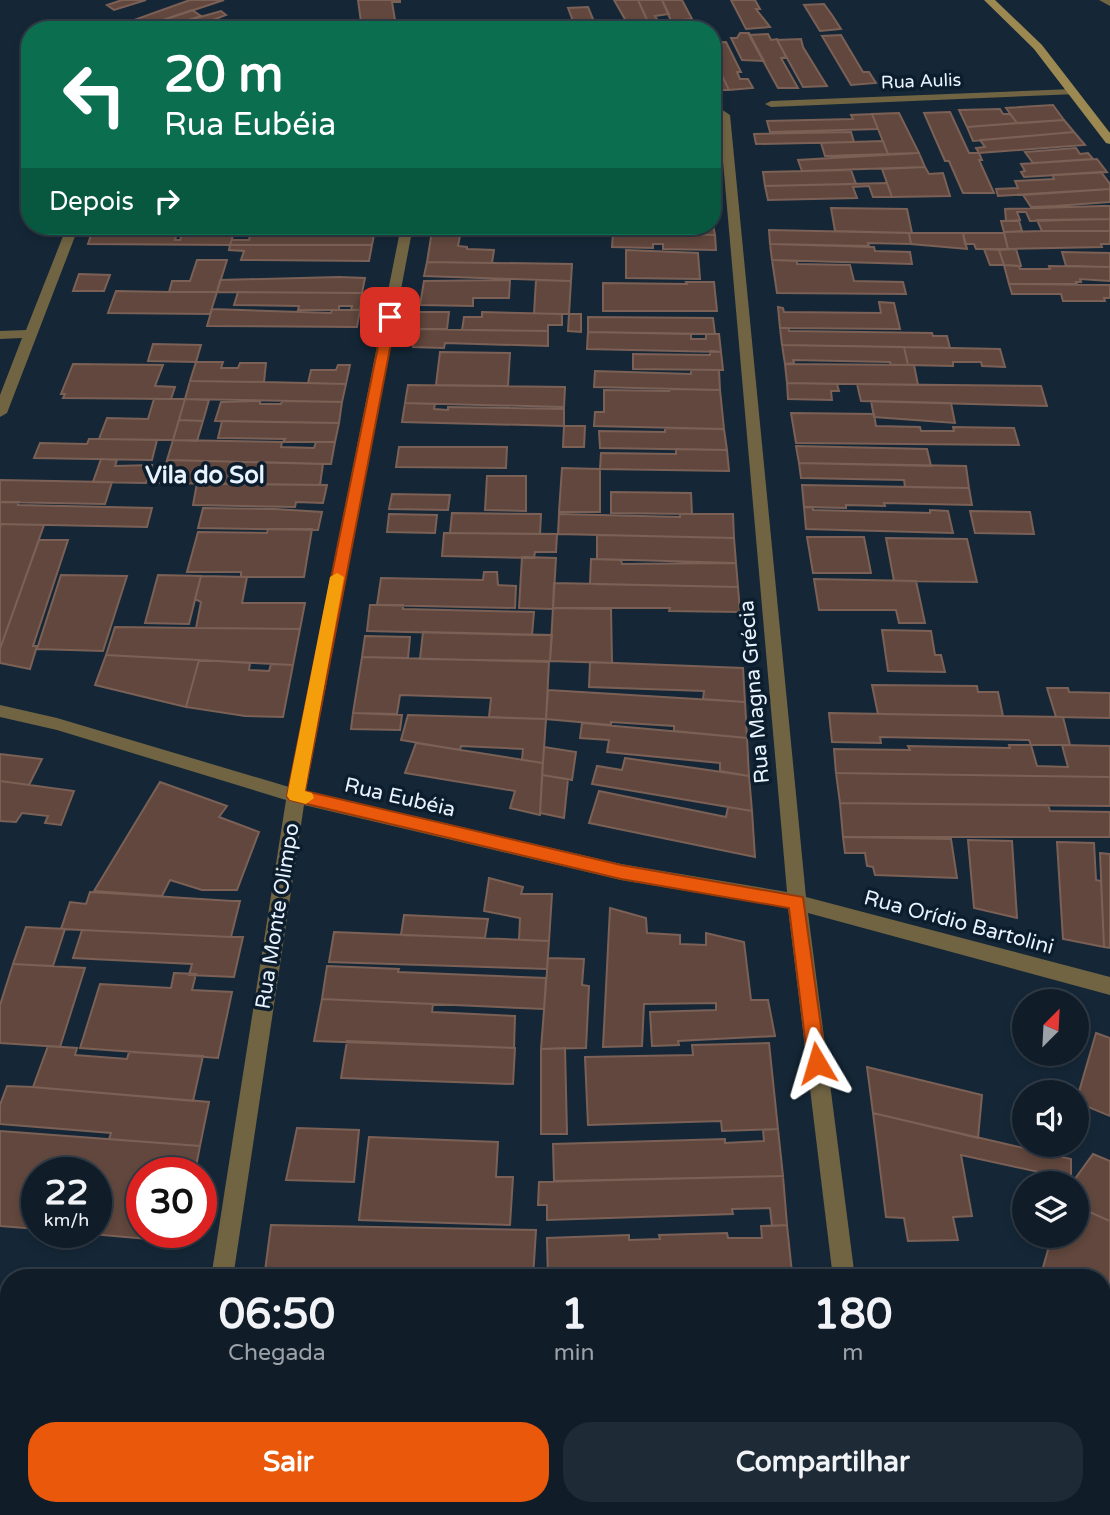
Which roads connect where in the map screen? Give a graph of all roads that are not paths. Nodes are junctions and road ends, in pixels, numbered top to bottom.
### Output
1 (989, 0) edge
2 (1104, 0) edge
3 (1110, 3) edge
4 (1073, 92) junction
5 (771, 104) dead end
6 (721, 113) edge
7 (1110, 142) edge
8 (69, 235) edge
9 (405, 235) edge
10 (30, 334) junction
11 (0, 335) edge
12 (0, 413) edge
13 (0, 711) edge
14 (296, 796) junction
15 (797, 902) junction
16 (1110, 986) edge
17 (223, 1269) edge
18 (843, 1269) edge

1 - 4 street
2 - 3 street
4 - 5 street, Rua Aulis
4 - 7 street
6 - 15 street, Rua Magna Grécia
8 - 10 street
9 - 14 street, Rua Monte Olimpo
10 - 11 street
10 - 12 street
13 - 14 street, Rua Eubéia
14 - 15 street, Rua Eubéia
14 - 17 street, Rua Monte Olimpo
15 - 16 street, Rua Orídio Bartolini
15 - 18 street, Rua Magna Grécia

